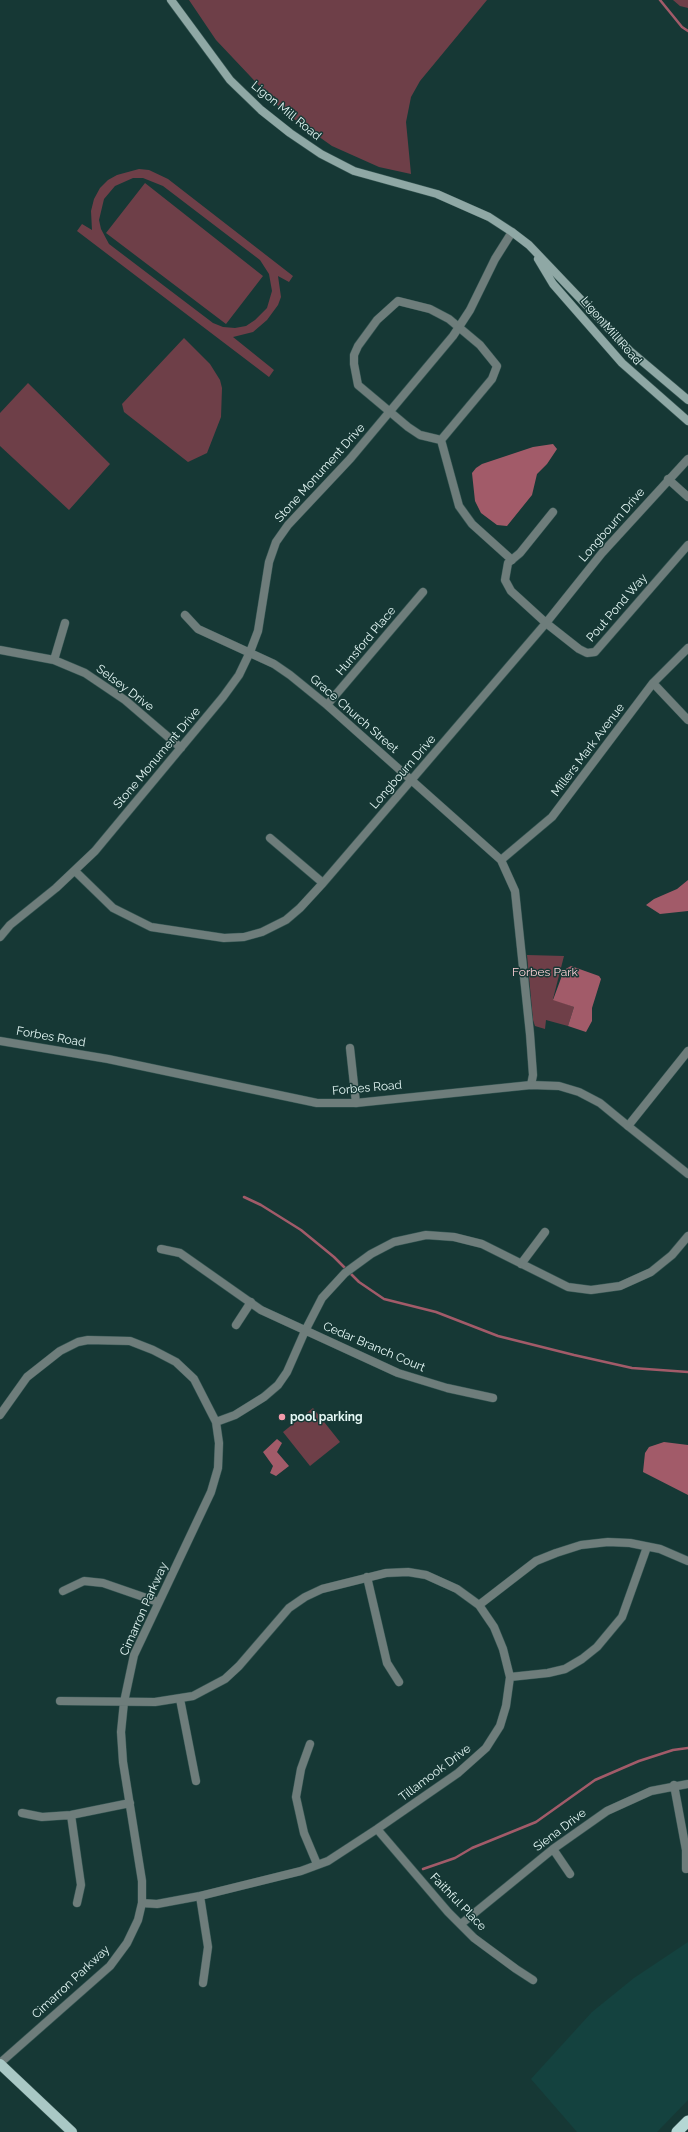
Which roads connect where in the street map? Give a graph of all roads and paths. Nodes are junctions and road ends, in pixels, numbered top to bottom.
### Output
1 (171, 0) edge
2 (512, 232) junction
3 (529, 245) junction
4 (459, 328) junction
5 (688, 400) edge
6 (390, 411) junction
7 (688, 421) edge
8 (441, 440) junction
9 (688, 459) edge
10 (668, 479) junction
11 (688, 497) edge
12 (553, 512) dead end
13 (688, 545) edge
14 (512, 560) junction
15 (423, 592) dead end
16 (185, 615) dead end
17 (66, 623) dead end
18 (546, 623) junction
19 (688, 648) edge
20 (0, 650) edge
21 (250, 652) junction
22 (54, 660) junction
23 (653, 683) junction
24 (326, 705) junction
25 (688, 720) edge
26 (181, 748) junction
27 (411, 780) junction
28 (270, 838) dead end
29 (501, 860) junction
30 (76, 871) junction
31 (322, 883) junction
32 (0, 937) edge
33 (0, 1040) edge
34 (350, 1048) dead end
35 (688, 1051) edge
36 (531, 1085) junction
37 (356, 1103) junction
38 (628, 1126) junction
39 (688, 1174) edge
40 (545, 1232) dead end
41 (688, 1236) edge
42 (161, 1249) dead end
43 (521, 1264) junction
44 (251, 1302) junction
45 (236, 1325) dead end
46 (305, 1330) junction
47 (494, 1398) dead end
48 (0, 1415) edge
49 (216, 1422) junction
50 (647, 1547) junction
51 (688, 1561) edge
52 (367, 1577) junction
53 (63, 1591) dead end
54 (158, 1602) junction
55 (479, 1605) junction
56 (510, 1677) junction
57 (399, 1682) dead end
58 (180, 1699) junction
59 (60, 1701) dead end
60 (124, 1702) junction
61 (310, 1744) dead end
62 (196, 1781) dead end
63 (688, 1784) edge
64 (674, 1785) junction
65 (130, 1803) junction
66 (22, 1813) dead end
67 (71, 1815) junction
68 (377, 1830) junction
69 (553, 1849) junction
70 (317, 1864) junction
71 (686, 1869) dead end
72 (570, 1874) dead end
73 (200, 1896) junction
74 (77, 1903) dead end
75 (142, 1903) junction
76 (461, 1924) junction
77 (533, 1980) dead end
78 (203, 1982) dead end
79 (0, 2063) edge
80 (688, 2120) edge
81 (72, 2132) edge
82 (677, 2132) edge

1 - 2 main road, Ligon Mill Road
2 - 3 main road, Ligon Mill Road
2 - 4 street, Stone Monument Drive
3 - 5 main road, Ligon Mill Road
3 - 7 main road, Ligon Mill Road
4 - 6 street, Stone Monument Drive
4 - 6 street
4 - 8 street
6 - 8 street
6 - 21 street, Stone Monument Drive
8 - 14 street
9 - 10 street, Longbourn Drive
10 - 11 street
10 - 18 street, Longbourn Drive
12 - 14 street, Pout Pond Way
13 - 18 street, Pout Pond Way
14 - 18 street, Pout Pond Way
15 - 24 street, Hunsford Place
16 - 21 street, Grace Church Street
17 - 22 street
18 - 27 street, Longbourn Drive
19 - 23 street, Millers Mark Avenue
20 - 22 street, Selsey Drive
21 - 24 street, Grace Church Street
21 - 26 street, Stone Monument Drive
22 - 26 street, Selsey Drive
23 - 25 street
23 - 29 street, Millers Mark Avenue
24 - 27 street, Grace Church Street
26 - 30 street, Stone Monument Drive
27 - 29 street, Grace Church Street
27 - 31 street, Longbourn Drive
28 - 31 street
29 - 36 street, Grace Church Street
30 - 31 street, Longbourn Drive
30 - 32 street, Stone Monument Drive
33 - 37 street, Forbes Road
34 - 37 street
35 - 38 street
36 - 37 street, Forbes Road
36 - 38 street, Forbes Road
38 - 39 street, Forbes Road
40 - 43 street
41 - 43 street
42 - 44 street, Cedar Branch Court
43 - 46 street
44 - 45 street
44 - 46 street, Cedar Branch Court
46 - 47 street, Cedar Branch Court
46 - 49 street
48 - 49 street, Cimarron Parkway
49 - 54 street, Cimarron Parkway
50 - 51 street
50 - 55 street
50 - 56 street
52 - 55 street, Tillamook Drive
52 - 57 street
52 - 58 street, Tillamook Drive
53 - 54 street
54 - 60 street, Cimarron Parkway
55 - 56 street, Tillamook Drive
56 - 68 street, Tillamook Drive
58 - 60 street, Tillamook Drive
58 - 62 street
59 - 60 street, Tillamook Drive
60 - 65 street, Cimarron Parkway
61 - 70 street
63 - 64 street, Siena Drive
64 - 69 street, Siena Drive
64 - 71 street
65 - 67 street
65 - 75 street, Cimarron Parkway
66 - 67 street
67 - 74 street
68 - 70 street, Tillamook Drive
68 - 76 street, Faithful Place
69 - 72 street
69 - 76 street, Siena Drive
70 - 73 street, Tillamook Drive
73 - 75 street, Tillamook Drive
73 - 78 street
75 - 79 street, Cimarron Parkway
76 - 77 street, Faithful Place
79 - 81 main road
80 - 82 highway

